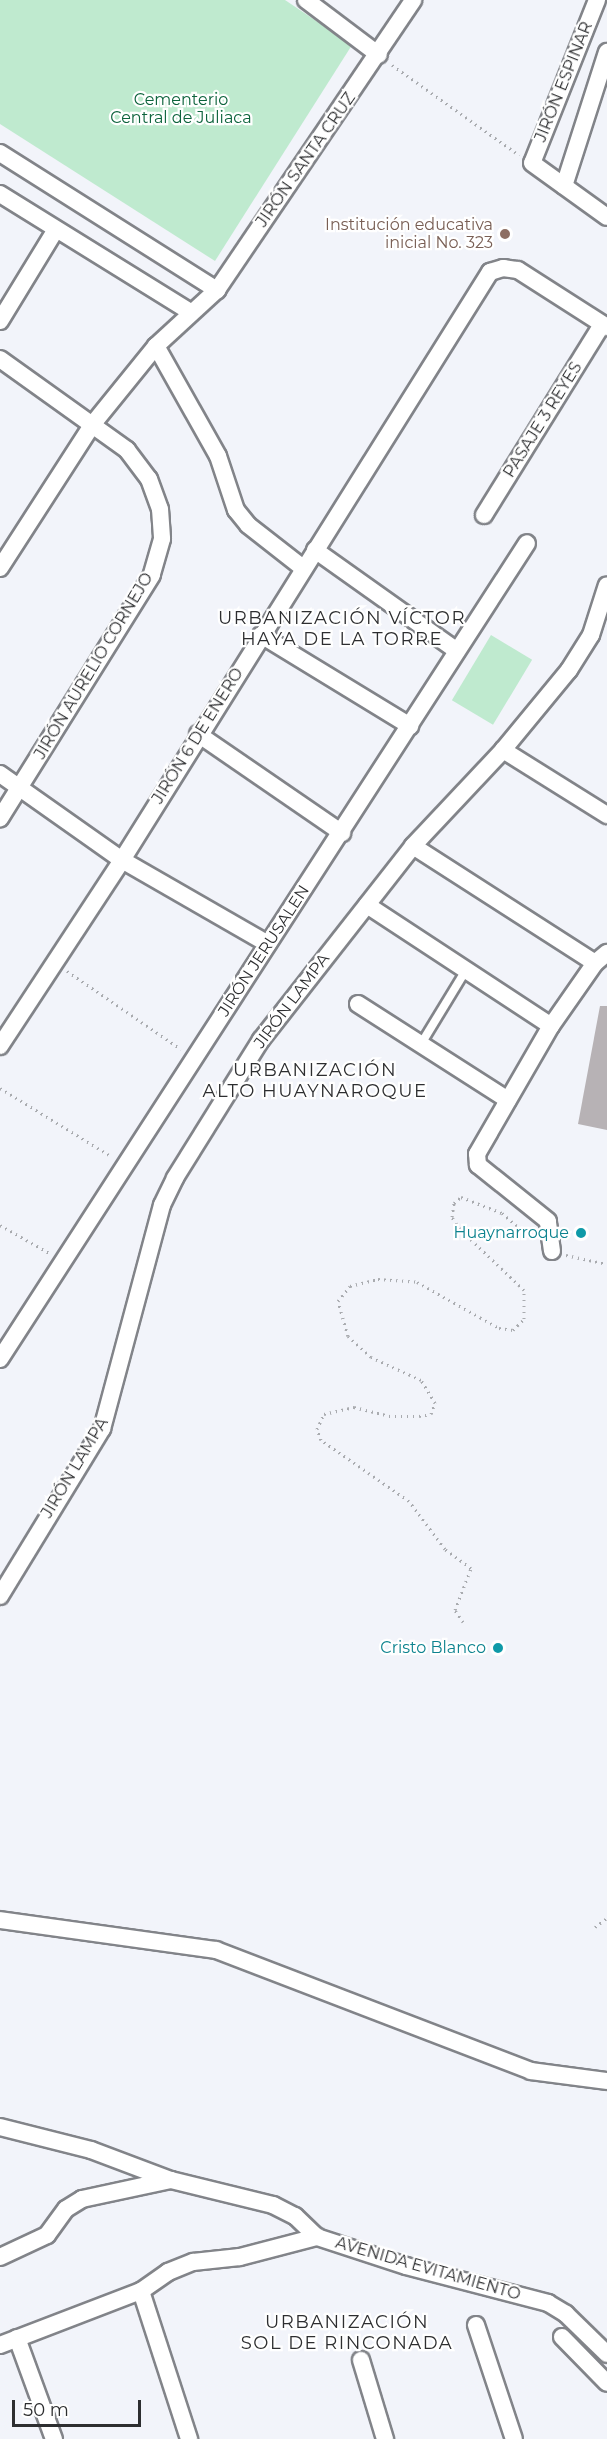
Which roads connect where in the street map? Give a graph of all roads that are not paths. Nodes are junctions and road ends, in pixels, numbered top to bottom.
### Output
1 (306, 0) edge
2 (413, 0) edge
3 (597, 0) edge
4 (607, 52) edge
5 (379, 55) junction
6 (0, 153) edge
7 (564, 186) junction
8 (0, 194) edge
9 (607, 218) edge
10 (55, 231) junction
11 (217, 290) junction
12 (190, 312) junction
13 (0, 321) edge
14 (604, 326) edge
15 (156, 346) junction
16 (0, 359) edge
17 (92, 425) junction
18 (484, 515) dead end
19 (527, 543) dead end
20 (315, 550) junction
21 (0, 568) edge
22 (303, 568) junction
23 (606, 588) edge
24 (261, 635) junction
25 (457, 651) junction
26 (410, 726) junction
27 (198, 734) junction
28 (503, 750) junction
29 (0, 774) edge
30 (20, 788) junction
31 (607, 815) edge
32 (0, 818) edge
33 (342, 833) junction
34 (413, 846) junction
35 (122, 860) junction
36 (367, 905) junction
37 (268, 944) junction
38 (601, 958) edge
39 (466, 970) junction
40 (358, 1004) dead end
41 (551, 1026) junction
42 (421, 1044) junction
43 (0, 1046) edge
44 (508, 1100) junction
45 (552, 1251) road end
46 (0, 1359) edge
47 (0, 1596) edge
48 (0, 1920) edge
49 (607, 2081) edge
50 (0, 2127) edge
51 (171, 2180) junction
52 (317, 2237) junction
53 (0, 2258) edge
54 (141, 2291) junction
55 (476, 2325) dead end
56 (562, 2337) dead end
57 (17, 2338) junction
58 (0, 2345) edge
59 (607, 2354) edge
60 (361, 2360) dead end
61 (607, 2383) edge
62 (54, 2439) edge
63 (189, 2439) edge
64 (385, 2439) edge
65 (514, 2439) edge

1 - 5 street
2 - 5 street, JIRÓN SANTA CRUZ
3 - 7 street, JIRÓN ESPINAR
4 - 7 street
5 - 11 street, JIRÓN SANTA CRUZ
6 - 11 street
7 - 9 street
8 - 10 street
10 - 12 street
10 - 13 street
11 - 12 street, JIRÓN SANTA CRUZ
12 - 15 street, JIRÓN SANTA CRUZ
14 - 18 street, PASAJE 3 REYES
14 - 20 street, JIRÓN 6 DE ENERO
15 - 17 street, JIRÓN SANTA CRUZ
15 - 22 street
16 - 17 street, JIRÓN AURELIO CORNEJO
17 - 21 street, JIRÓN SANTA CRUZ
17 - 30 street, JIRÓN AURELIO CORNEJO
19 - 25 street, JIRÓN JERUSALEN
20 - 22 street, JIRÓN 6 DE ENERO
20 - 25 street
22 - 24 street, JIRÓN 6 DE ENERO
23 - 28 street, JIRÓN LAMPA
24 - 26 street
24 - 27 street, JIRÓN 6 DE ENERO
25 - 26 street, JIRÓN JERUSALEN
26 - 33 street, JIRÓN JERUSALEN
27 - 33 street
27 - 35 street, JIRÓN 6 DE ENERO
28 - 31 street
28 - 34 street, JIRÓN LAMPA
29 - 30 street
30 - 32 street, JIRÓN AURELIO CORNEJO
30 - 35 street
33 - 37 street, JIRÓN JERUSALEN
34 - 36 street, JIRÓN LAMPA
34 - 38 street
35 - 37 street
35 - 43 street, JIRÓN 6 DE ENERO
36 - 39 street
36 - 47 street, JIRÓN LAMPA
37 - 46 street, JIRÓN JERUSALEN
38 - 41 street
39 - 41 street
39 - 42 lane
40 - 42 street
41 - 44 street
42 - 44 street
44 - 45 street
48 - 49 street
50 - 51 street, AVENIDA EVITAMIENTO
51 - 52 street, AVENIDA EVITAMIENTO
51 - 53 street
52 - 54 street
52 - 59 street, AVENIDA EVITAMIENTO
54 - 57 street
54 - 63 street
55 - 65 street
56 - 61 street
57 - 58 street
57 - 62 street
60 - 64 street

